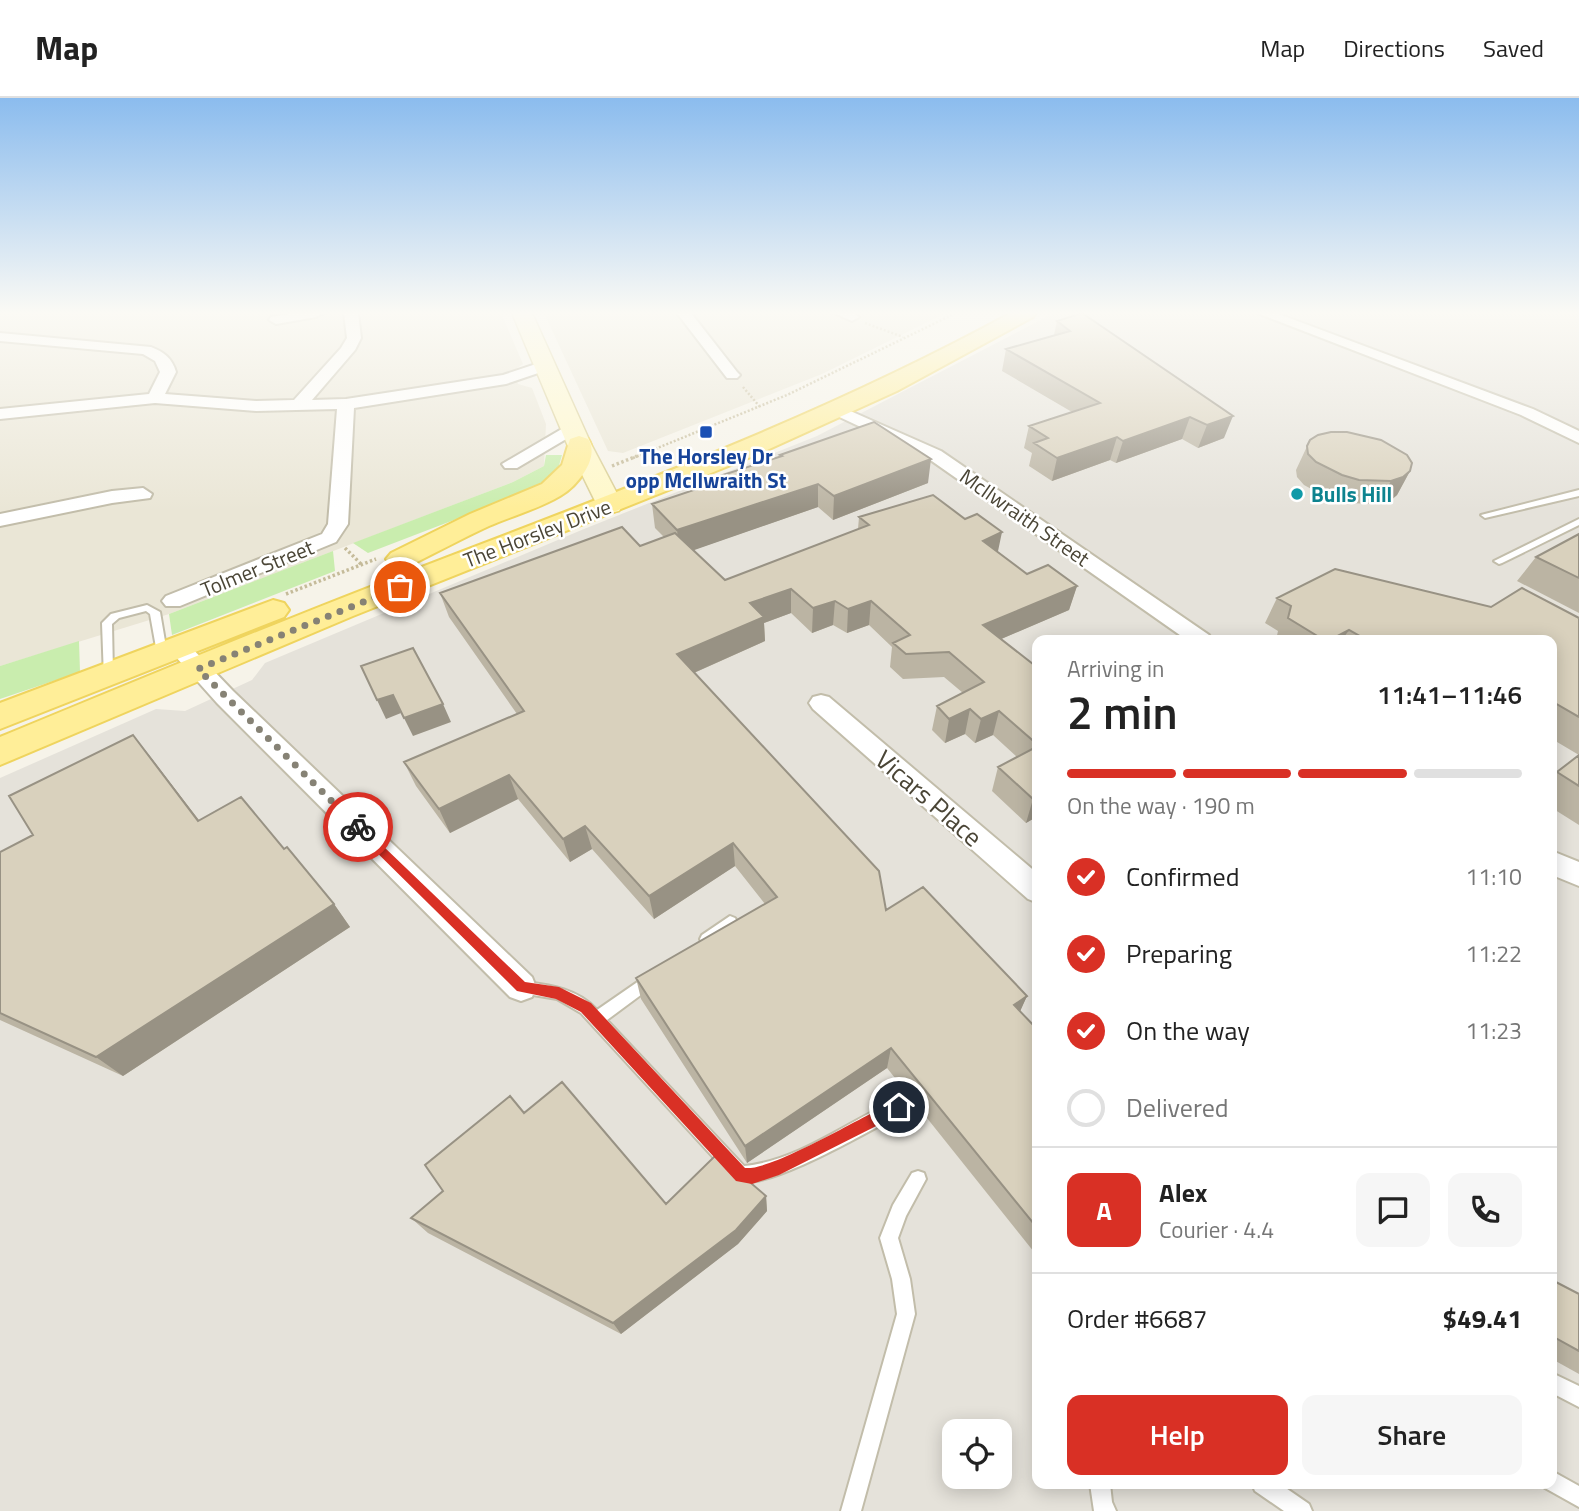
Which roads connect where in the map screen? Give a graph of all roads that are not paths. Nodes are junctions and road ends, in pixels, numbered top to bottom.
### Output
1 (165, 379) edge
2 (322, 379) edge
3 (506, 379) edge
4 (551, 379) edge
5 (850, 379) edge
6 (904, 379) edge
7 (1439, 379) edge
8 (819, 393) dead end
9 (155, 398) junction
10 (346, 404) junction
11 (296, 407) junction
12 (839, 411) junction
13 (0, 414) edge
14 (576, 436) junction
15 (1579, 438) edge
16 (511, 464) dead end
17 (613, 480) junction
18 (1579, 493) edge
19 (143, 494) dead end
20 (1485, 515) dead end
21 (0, 520) edge
22 (1579, 522) edge
23 (401, 559) junction
24 (1499, 562) dead end
25 (173, 601) dead end
26 (1194, 635) edge
27 (179, 656) junction
28 (108, 675) junction
29 (821, 703) dead end
30 (0, 717) edge
31 (0, 752) edge
32 (1557, 864) edge
33 (1579, 875) edge
34 (1032, 886) edge
35 (730, 922) edge
36 (697, 946) edge
37 (663, 970) edge
38 (521, 987) joint
39 (596, 1018) junction
40 (899, 1107) dead end
41 (918, 1179) dead end
42 (1557, 1385) edge
43 (1579, 1397) edge
44 (1557, 1484) edge
45 (1100, 1489) edge
46 (1269, 1489) edge
47 (1579, 1497) edge
48 (851, 1511) edge
49 (1106, 1511) edge
50 (1302, 1511) edge

1 - 9 street
2 - 11 street
3 - 10 street
4 - 14 main road
5 - 8 main road
6 - 12 main road
7 - 15 street
9 - 11 street
9 - 13 street
10 - 11 street
10 - 25 street, Tolmer Street
12 - 17 main road
12 - 26 street, McIlwraith Street
14 - 16 street
14 - 17 main road
14 - 23 main road
17 - 23 main road, The Horsley Drive
17 - 27 main road, The Horsley Drive
18 - 20 lane
19 - 21 street
22 - 24 lane
23 - 27 main road, The Horsley Drive
27 - 28 main road, The Horsley Drive
27 - 28 lane
27 - 31 main road, The Horsley Drive
27 - 38 street
28 - 30 main road, The Horsley Drive
29 - 34 street, Vicars Place
32 - 33 street
35 - 36 lane
37 - 39 lane
38 - 39 lane
39 - 40 lane
41 - 48 lane
42 - 43 lane
44 - 47 lane
45 - 49 lane
46 - 50 lane

